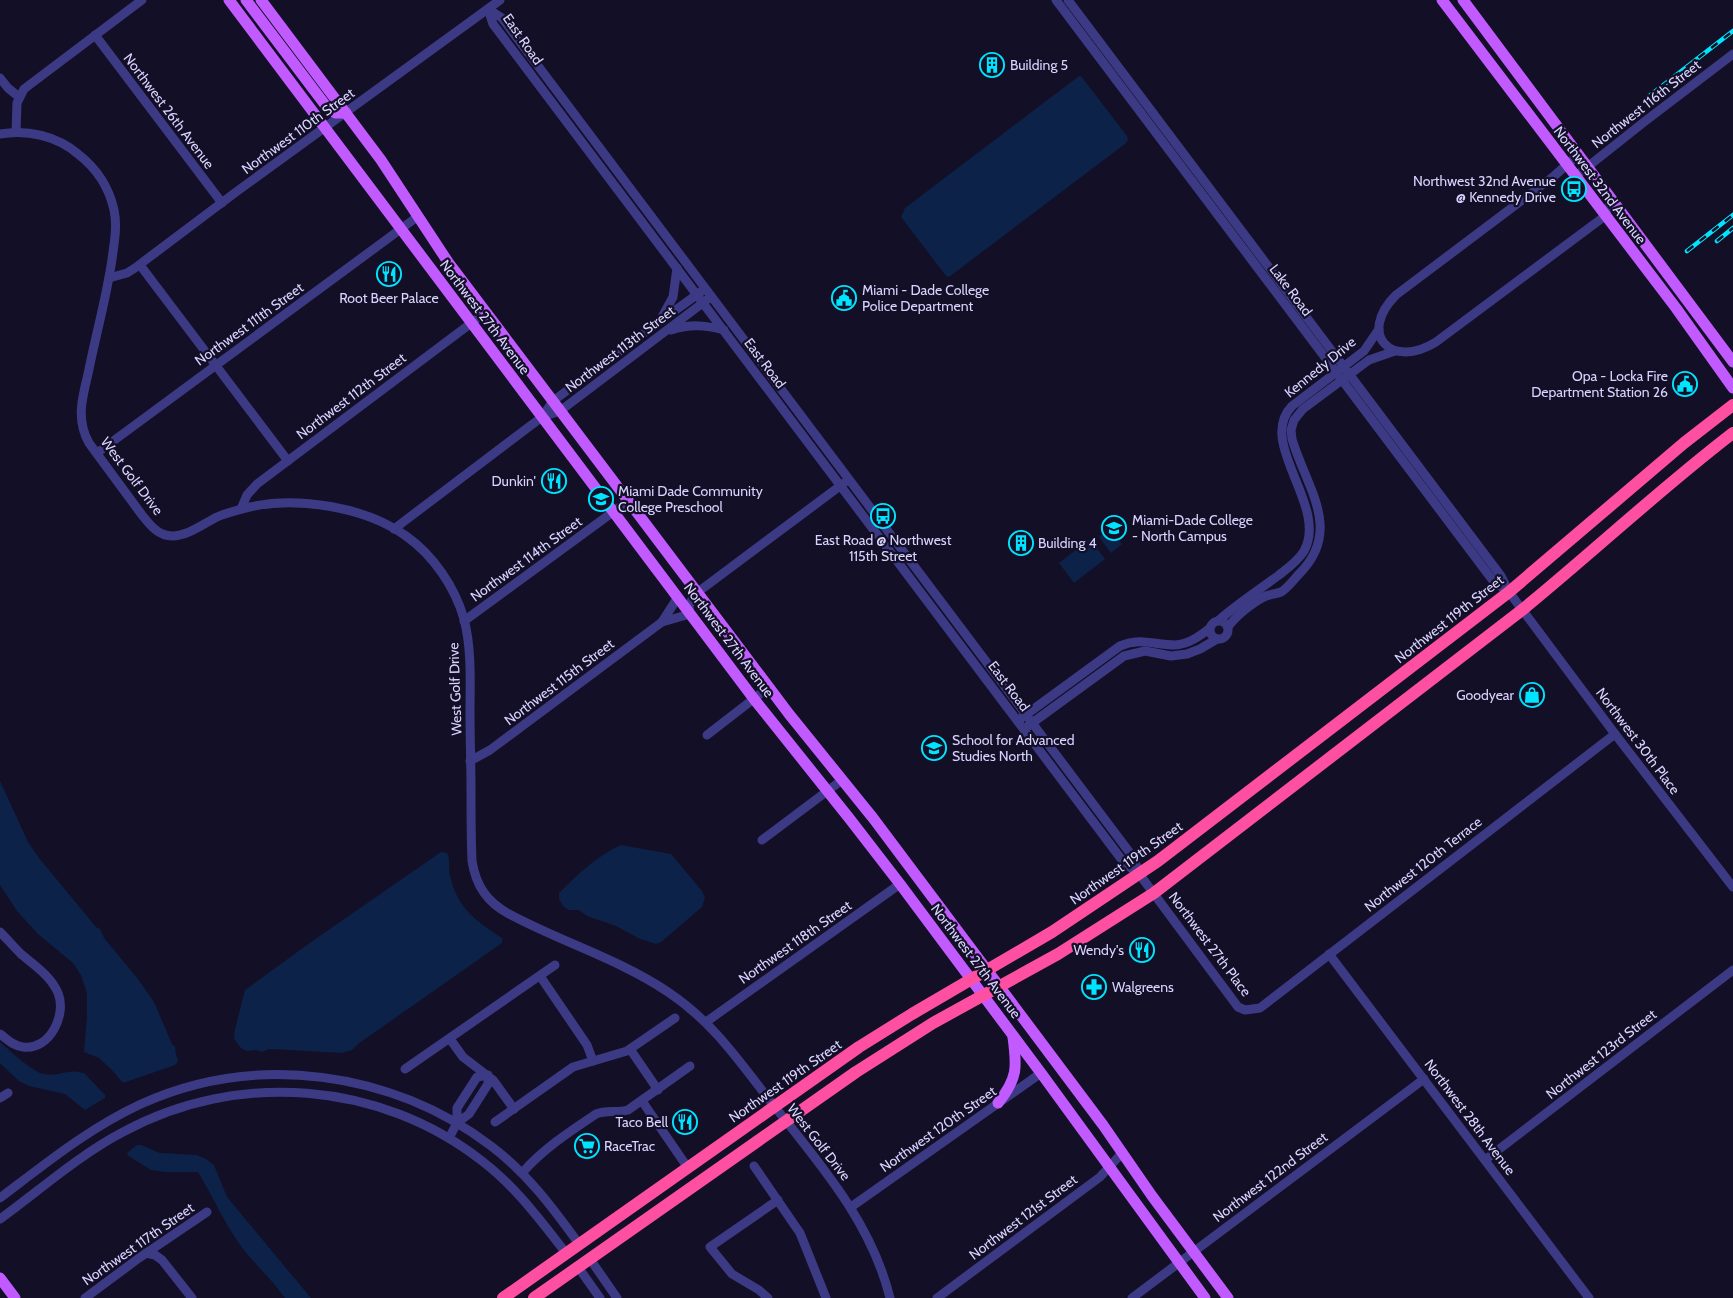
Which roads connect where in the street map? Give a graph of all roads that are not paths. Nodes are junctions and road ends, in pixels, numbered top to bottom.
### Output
1 (142, 0) edge
2 (229, 0) edge
3 (246, 0) edge
4 (262, 0) edge
5 (500, 0) edge
6 (1056, 0) edge
7 (1068, 0) edge
8 (1442, 0) edge
9 (1463, 0) edge
10 (488, 9) junction
11 (95, 35) junction
12 (1733, 54) edge
13 (0, 78) edge
14 (19, 97) junction
15 (346, 113) junction
16 (325, 128) junction
17 (16, 132) junction
18 (0, 134) edge
19 (1578, 155) junction
20 (1567, 164) junction
21 (1588, 167) junction
22 (1576, 176) junction
23 (1611, 200) junction
24 (222, 203) junction
25 (1605, 216) junction
26 (418, 217) junction
27 (401, 229) junction
28 (140, 265) junction
29 (677, 268) junction
30 (109, 278) junction
31 (701, 292) junction
32 (711, 297) junction
33 (703, 303) junction
34 (486, 312) junction
35 (658, 322) junction
36 (471, 323) junction
37 (1379, 329) junction
38 (724, 330) junction
39 (666, 332) junction
40 (1395, 350) junction
41 (1733, 362) edge
42 (217, 365) junction
43 (1344, 366) junction
44 (1336, 372) junction
45 (1350, 374) junction
46 (1342, 380) junction
47 (1733, 388) edge
48 (553, 401) junction
49 (1733, 406) edge
50 (560, 411) junction
51 (542, 417) junction
52 (1733, 433) edge
53 (97, 453) junction
54 (288, 461) junction
55 (844, 482) junction
56 (628, 501) junction
57 (241, 509) junction
58 (613, 512) junction
59 (394, 529) junction
60 (1286, 569) junction
61 (1294, 579) junction
62 (698, 592) junction
63 (1509, 592) junction
64 (678, 597) junction
65 (1522, 610) junction
66 (690, 614) junction
67 (464, 621) junction
68 (1218, 621) junction
69 (662, 622) junction
70 (1228, 627) junction
71 (1210, 628) junction
72 (1217, 638) junction
73 (769, 687) junction
74 (754, 699) junction
75 (1021, 718) junction
76 (1027, 726) junction
77 (1615, 734) junction
78 (707, 735) dead end
79 (470, 761) junction
80 (842, 780) junction
81 (827, 790) junction
82 (762, 840) dead end
83 (1140, 874) junction
84 (900, 884) junction
85 (1733, 887) edge
86 (1154, 893) junction
87 (0, 932) edge
88 (1329, 954) junction
89 (556, 965) dead end
90 (987, 970) junction
91 (1733, 970) edge
92 (540, 976) junction
93 (971, 979) junction
94 (1000, 986) junction
95 (983, 996) junction
96 (1246, 1010) joint
97 (675, 1018) dead end
98 (706, 1022) junction
99 (0, 1034) edge
100 (1012, 1035) junction
101 (450, 1039) junction
102 (630, 1049) junction
103 (593, 1061) junction
104 (690, 1066) dead end
105 (405, 1069) dead end
106 (1041, 1073) junction
107 (488, 1075) junction
108 (1424, 1079) junction
109 (472, 1085) junction
110 (658, 1090) junction
111 (484, 1091) junction
112 (642, 1101) junction
113 (998, 1103) junction
114 (774, 1106) junction
115 (514, 1109) junction
116 (786, 1120) junction
117 (495, 1122) dead end
118 (457, 1123) junction
119 (449, 1138) junction
120 (1122, 1153) junction
121 (1485, 1160) junction
122 (754, 1166) dead end
123 (1110, 1166) junction
124 (688, 1168) junction
125 (522, 1173) junction
126 (0, 1198) edge
127 (778, 1200) junction
128 (851, 1207) junction
129 (207, 1212) dead end
130 (0, 1219) edge
131 (579, 1244) junction
132 (146, 1252) junction
133 (1194, 1252) junction
134 (566, 1253) junction
135 (590, 1259) junction
136 (1179, 1263) junction
137 (578, 1267) junction
138 (0, 1278) edge
139 (15, 1298) edge
140 (85, 1298) edge
141 (192, 1298) edge
142 (502, 1298) edge
143 (534, 1298) edge
144 (600, 1298) edge
145 (617, 1298) edge
146 (768, 1298) edge
147 (826, 1298) edge
148 (890, 1298) edge
149 (937, 1298) edge
150 (1132, 1298) edge
151 (1205, 1298) edge
152 (1228, 1298) edge
153 (1589, 1298) edge

1 - 11 street
2 - 16 main road, Northwest 27th Avenue
3 - 15 main road
4 - 15 main road, Northwest 27th Avenue
5 - 10 street, Northwest 110th Street
6 - 44 street, Lake Road
7 - 43 street, Lake Road
8 - 20 main road, Northwest 32nd Avenue
9 - 19 main road, Northwest 32nd Avenue
10 - 15 street, Northwest 110th Street
10 - 29 street, East Road
10 - 31 street, East Road
11 - 14 street
11 - 24 street, Northwest 26th Avenue
12 - 21 street, Northwest 116th Street
13 - 14 street
14 - 17 street
15 - 16 street, Northwest 110th Street
15 - 26 main road, Northwest 27th Avenue
16 - 24 street, Northwest 110th Street
16 - 27 main road, Northwest 27th Avenue
17 - 18 street, West Golf Drive
17 - 30 street, West Golf Drive
19 - 20 street, Kennedy Drive
19 - 21 main road, Northwest 32nd Avenue
20 - 22 main road, Northwest 32nd Avenue
20 - 37 street, Kennedy Drive
21 - 22 street, Northwest 116th Street
21 - 23 main road, Northwest 32nd Avenue
22 - 25 main road, Northwest 32nd Avenue
23 - 25 street
23 - 41 main road, Northwest 32nd Avenue
24 - 28 street, Northwest 110th Street
25 - 40 street, Kennedy Drive
25 - 47 main road, Northwest 32nd Avenue
26 - 27 street, Northwest 111th Street
26 - 34 main road, Northwest 27th Avenue
27 - 36 main road, Northwest 27th Avenue
27 - 42 street, Northwest 111th Street
28 - 30 street, Northwest 110th Street
28 - 42 street
29 - 31 street, East Road
29 - 35 street
30 - 53 street, West Golf Drive
31 - 32 street, East Road
31 - 33 street, East Road
31 - 35 street, Northwest 113th Street
32 - 33 street, Northwest 113th Street
32 - 55 street, East Road
33 - 38 street, East Road
33 - 39 street, Northwest 113th Street
34 - 36 street, Northwest 112th Street
34 - 48 main road, Northwest 27th Avenue
35 - 48 street, Northwest 113th Street
36 - 51 main road, Northwest 27th Avenue
36 - 54 street, Northwest 112th Street
37 - 40 street
37 - 43 street, Kennedy Drive
38 - 39 street
38 - 55 street, East Road
39 - 50 street, Northwest 113th Street
40 - 45 street, Kennedy Drive
42 - 53 street, Northwest 111th Street
42 - 54 street
43 - 44 street, Kennedy Drive
43 - 45 street, Lake Road
44 - 46 street, Lake Road
44 - 60 street, Kennedy Drive
45 - 46 street, Kennedy Drive
45 - 63 street, Lake Road
46 - 61 street, Kennedy Drive
46 - 63 street, Lake Road
48 - 50 main road, Northwest 27th Avenue
48 - 51 street, Northwest 113th Street
49 - 63 highway, Northwest 119th Street
50 - 51 street, Northwest 113th Street
50 - 56 main road, Northwest 27th Avenue
51 - 58 main road, Northwest 27th Avenue
51 - 59 street, Northwest 113th Street
52 - 65 highway
53 - 57 street, West Golf Drive
54 - 57 street, Northwest 112th Street
55 - 62 street
55 - 75 street, East Road
56 - 58 street, Northwest 114th Street
56 - 62 main road, Northwest 27th Avenue
57 - 59 street, West Golf Drive
58 - 64 main road, Northwest 27th Avenue
58 - 67 street, Northwest 114th Street
59 - 67 street, West Golf Drive
60 - 61 street
60 - 68 street, Kennedy Drive
61 - 70 street, Kennedy Drive
62 - 66 street
62 - 73 main road, Northwest 27th Avenue
63 - 65 street, Lake Road
63 - 83 highway, Northwest 119th Street
64 - 66 main road, Northwest 27th Avenue
64 - 69 street, Northwest 115th Street
65 - 77 street, Northwest 30th Place
65 - 86 highway
66 - 69 street, Northwest 115th Street
66 - 74 main road, Northwest 27th Avenue
67 - 79 street, West Golf Drive
68 - 70 street
68 - 71 street, Kennedy Drive
69 - 79 street, Northwest 115th Street
70 - 72 street, Kennedy Drive
71 - 72 street
71 - 75 street, Kennedy Drive
72 - 76 street, Kennedy Drive
73 - 74 street
73 - 80 main road, Northwest 27th Avenue
74 - 78 street
74 - 81 main road, Northwest 27th Avenue
75 - 76 street, East Road
76 - 83 street, East Road
77 - 85 street, Northwest 30th Place
77 - 88 street, Northwest 120th Terrace
79 - 98 street, West Golf Drive
80 - 81 street
80 - 90 main road, Northwest 27th Avenue
81 - 82 street
81 - 84 main road, Northwest 27th Avenue
83 - 86 street, East Road
83 - 90 highway, Northwest 119th Street
84 - 93 main road, Northwest 27th Avenue
84 - 98 street, Northwest 118th Street
86 - 94 highway
86 - 96 street, Northwest 27th Place
87 - 99 street
88 - 96 street, Northwest 120th Terrace
88 - 108 street, Northwest 28th Avenue
89 - 92 street
90 - 93 highway, Northwest 119th Street
90 - 94 main road, Northwest 27th Avenue
91 - 121 street, Northwest 123rd Street
92 - 101 street
92 - 103 street
93 - 95 main road, Northwest 27th Avenue
93 - 114 highway, Northwest 119th Street
94 - 95 highway
94 - 120 main road, Northwest 27th Avenue
95 - 100 main road, Northwest 27th Avenue
95 - 116 highway
97 - 102 street
98 - 114 street, West Golf Drive
100 - 106 main road, Northwest 27th Avenue
100 - 113 main road
101 - 105 street
101 - 107 street
102 - 103 street
102 - 110 street
103 - 115 street
104 - 110 street
106 - 113 street, Northwest 120th Street
106 - 123 main road, Northwest 27th Avenue
107 - 109 street
107 - 111 street
107 - 115 street
108 - 121 street, Northwest 28th Avenue
108 - 133 street, Northwest 122nd Street
109 - 111 street
109 - 118 street
110 - 112 street
111 - 118 street
112 - 124 street
112 - 125 street
113 - 128 street, Northwest 120th Street
114 - 116 street, West Golf Drive
114 - 124 highway, Northwest 119th Street
115 - 117 street
116 - 128 street, West Golf Drive
116 - 135 highway
118 - 119 street
118 - 125 street
118 - 126 street
119 - 130 street
119 - 134 street
120 - 123 street, Northwest 121st Street
120 - 133 main road, Northwest 27th Avenue
121 - 153 street, Northwest 28th Avenue
122 - 127 street
123 - 136 main road, Northwest 27th Avenue
123 - 149 street, Northwest 121st Street
124 - 131 highway, Northwest 119th Street
125 - 131 street
127 - 146 street
127 - 147 street
128 - 148 street, West Golf Drive
129 - 132 street, Northwest 117th Street
131 - 134 highway, Northwest 119th Street
131 - 135 highway
132 - 140 street, Northwest 117th Street
132 - 141 street
133 - 136 street, Northwest 122nd Street
133 - 152 main road, Northwest 27th Avenue
134 - 137 highway
134 - 142 highway, Northwest 119th Street
135 - 137 highway
135 - 145 street
136 - 150 street, Northwest 122nd Street
136 - 151 main road, Northwest 27th Avenue
137 - 143 highway
137 - 144 street
138 - 139 main road

